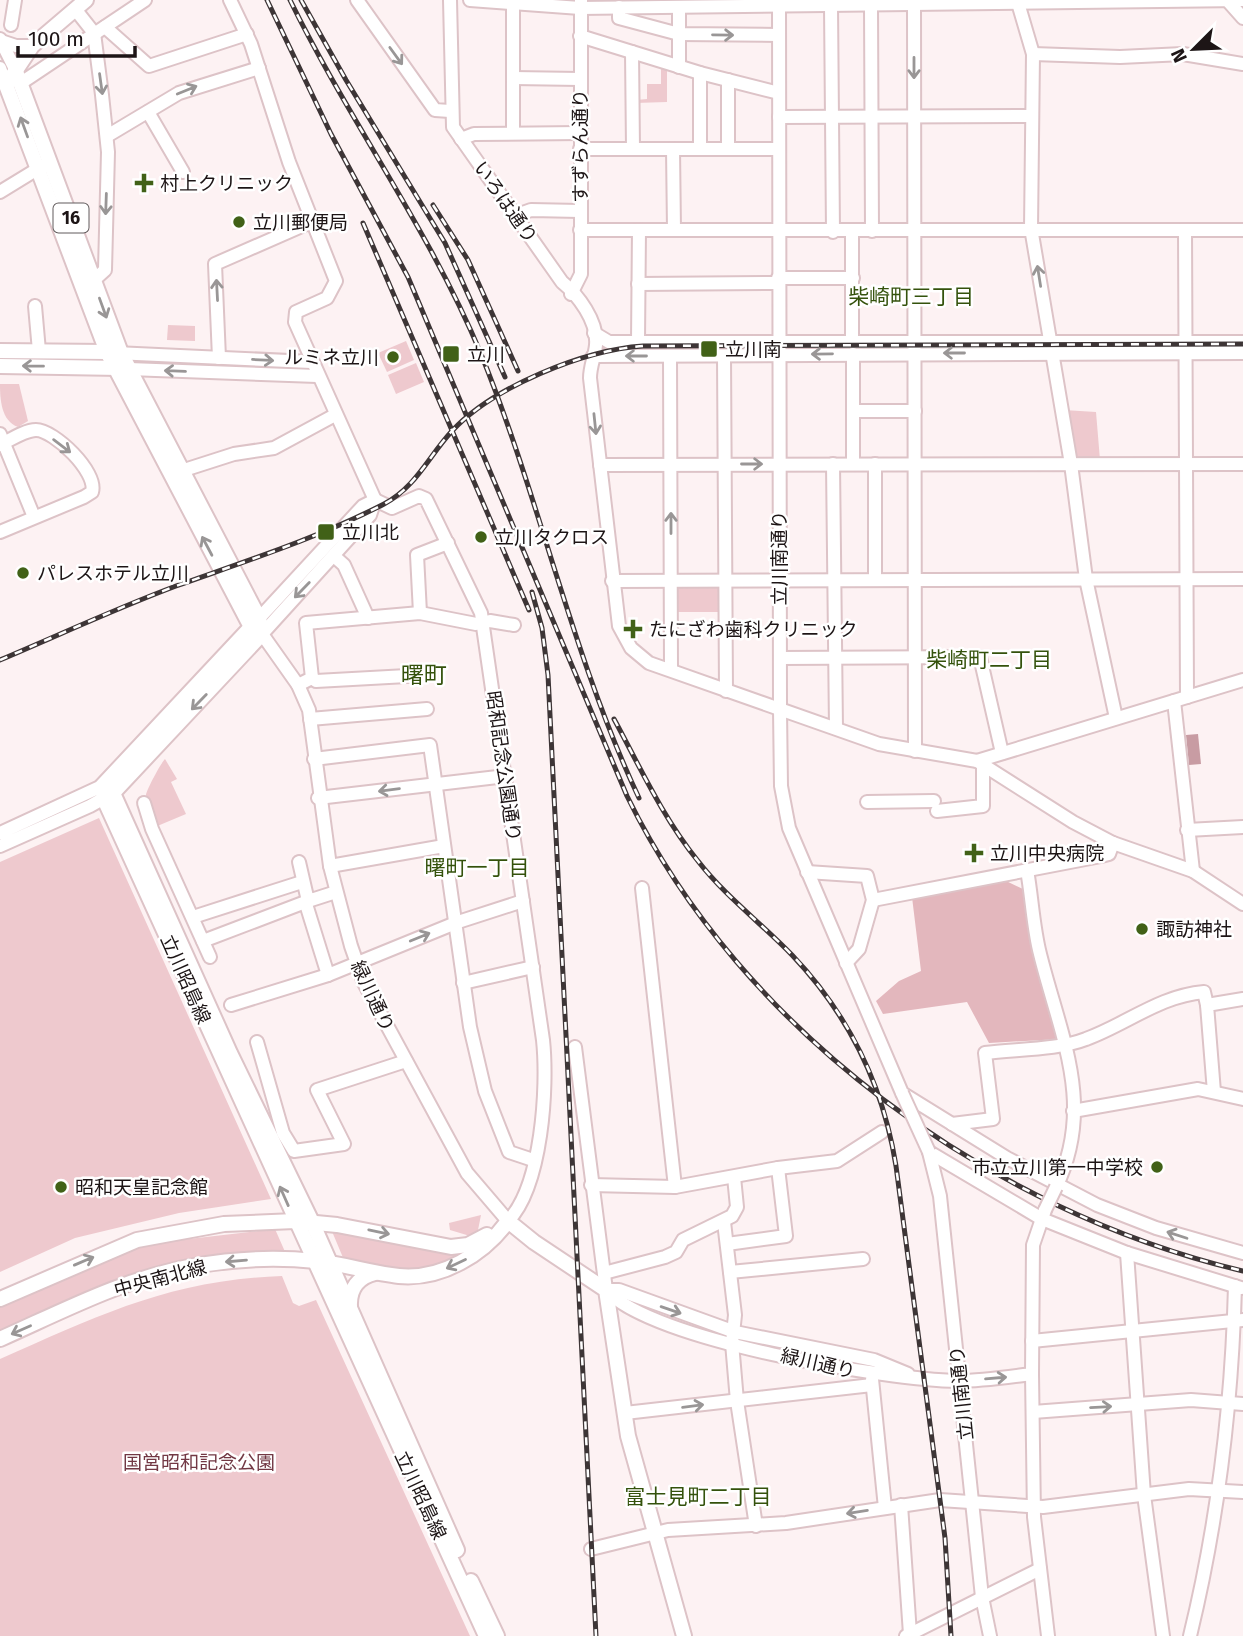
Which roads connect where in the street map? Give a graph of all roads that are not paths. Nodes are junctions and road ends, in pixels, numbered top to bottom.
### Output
1 (15, 0) edge
2 (145, 0) edge
3 (230, 0) edge
4 (357, 0) edge
5 (450, 0) edge
6 (470, 0) edge
7 (1227, 0) edge
8 (1243, 0) edge
9 (1063, 1) edge
10 (779, 3) edge
11 (914, 3) edge
12 (1018, 3) junction
13 (81, 4) edge
14 (581, 4) edge
15 (513, 5) junction
16 (831, 6) junction
17 (871, 6) junction
18 (619, 7) junction
19 (679, 7) junction
20 (1243, 18) edge
21 (11, 25) dead end
22 (99, 30) junction
23 (247, 34) junction
24 (679, 34) junction
25 (779, 35) junction
26 (580, 36) junction
27 (0, 40) edge
28 (32, 46) junction
29 (632, 52) junction
30 (1033, 54) junction
31 (1243, 64) edge
32 (679, 67) junction
33 (259, 68) junction
34 (700, 73) junction
35 (513, 78) junction
36 (580, 79) junction
37 (7, 80) edge
38 (728, 80) junction
39 (779, 93) junction
40 (450, 111) junction
41 (148, 112) junction
42 (831, 116) junction
43 (872, 116) junction
44 (1032, 116) junction
45 (779, 117) junction
46 (914, 117) junction
47 (513, 134) junction
48 (580, 134) junction
49 (107, 136) junction
50 (461, 139) junction
51 (580, 149) junction
52 (633, 149) junction
53 (673, 149) junction
54 (700, 149) junction
55 (728, 149) junction
56 (779, 149) junction
57 (45, 165) junction
58 (183, 172) dead end
59 (0, 192) edge
60 (580, 211) junction
61 (517, 215) junction
62 (311, 222) junction
63 (1031, 228) junction
64 (580, 230) junction
65 (639, 230) junction
66 (674, 230) junction
67 (915, 230) junction
68 (1185, 230) junction
69 (1243, 230) edge
70 (779, 231) junction
71 (852, 231) junction
72 (872, 231) junction
73 (833, 232) junction
74 (853, 278) junction
75 (94, 280) junction
76 (778, 281) junction
77 (638, 284) junction
78 (572, 288) junction
79 (35, 306) dead end
80 (594, 333) junction
81 (638, 341) junction
82 (778, 341) junction
83 (1243, 342) edge
84 (914, 347) junction
85 (1186, 347) junction
86 (852, 348) junction
87 (1050, 348) junction
88 (0, 351) edge
89 (39, 351) junction
90 (114, 353) junction
91 (1243, 353) edge
92 (593, 356) junction
93 (670, 356) junction
94 (724, 356) junction
95 (778, 357) junction
96 (219, 358) junction
97 (311, 362) junction
98 (0, 366) edge
99 (122, 368) junction
100 (317, 376) junction
101 (853, 411) junction
102 (915, 411) junction
103 (335, 415) junction
104 (0, 441) edge
105 (670, 464) junction
106 (725, 464) junction
107 (779, 464) junction
108 (833, 464) junction
109 (853, 464) junction
110 (875, 464) junction
111 (915, 464) junction
112 (1071, 464) junction
113 (1185, 464) junction
114 (1243, 464) edge
115 (600, 465) junction
116 (181, 471) junction
117 (375, 500) junction
118 (34, 516) junction
119 (0, 532) edge
120 (448, 543) junction
121 (335, 557) junction
122 (1086, 579) junction
123 (1186, 579) junction
124 (1243, 579) edge
125 (725, 580) junction
126 (780, 580) junction
127 (835, 580) junction
128 (875, 580) junction
129 (917, 580) junction
130 (612, 581) junction
131 (671, 581) junction
132 (420, 613) junction
133 (368, 618) junction
134 (483, 622) junction
135 (514, 625) dead end
136 (258, 626) junction
137 (916, 657) junction
138 (780, 658) junction
139 (835, 658) junction
140 (671, 669) junction
141 (425, 675) dead end
142 (312, 678) junction
143 (1243, 680) edge
144 (298, 685) junction
145 (726, 691) junction
146 (1180, 699) junction
147 (427, 709) dead end
148 (780, 710) junction
149 (1116, 718) junction
150 (310, 719) junction
151 (836, 729) junction
152 (915, 751) junction
153 (1002, 753) junction
154 (314, 759) junction
155 (980, 764) junction
156 (506, 776) junction
157 (436, 785) junction
158 (106, 793) junction
159 (318, 798) junction
160 (867, 802) dead end
161 (145, 803) dead end
162 (1243, 827) edge
163 (1187, 830) junction
164 (0, 833) edge
165 (1113, 843) junction
166 (0, 846) edge
167 (444, 846) junction
168 (299, 862) dead end
169 (330, 866) junction
170 (1027, 870) junction
171 (1193, 871) junction
172 (807, 872) junction
173 (302, 882) junction
174 (642, 888) dead end
175 (336, 892) junction
176 (873, 900) junction
177 (523, 901) junction
178 (307, 902) junction
179 (1243, 904) edge
180 (193, 917) junction
181 (458, 922) junction
182 (203, 941) junction
183 (210, 957) dead end
184 (357, 963) junction
185 (846, 963) junction
186 (533, 967) junction
187 (328, 975) junction
188 (463, 983) junction
189 (1243, 999) edge
190 (231, 1005) dead end
191 (1207, 1005) junction
192 (257, 1042) dead end
193 (1067, 1043) junction
194 (575, 1047) dead end
195 (406, 1061) junction
196 (1214, 1092) junction
197 (902, 1093) junction
198 (1243, 1099) edge
199 (1073, 1111) junction
200 (952, 1124) junction
201 (882, 1132) dead end
202 (929, 1152) junction
203 (533, 1160) junction
204 (778, 1168) junction
205 (734, 1177) junction
206 (591, 1185) junction
207 (1056, 1185) junction
208 (675, 1187) junction
209 (1044, 1215) junction
210 (295, 1221) junction
211 (508, 1221) junction
212 (312, 1222) junction
213 (724, 1222) junction
214 (727, 1244) junction
215 (1127, 1253) junction
216 (1243, 1253) edge
217 (863, 1259) dead end
218 (322, 1262) junction
219 (730, 1272) junction
220 (375, 1273) junction
221 (604, 1273) junction
222 (1239, 1287) edge
223 (606, 1290) junction
224 (0, 1299) edge
225 (350, 1308) junction
226 (1239, 1321) edge
227 (1132, 1332) junction
228 (734, 1338) junction
229 (0, 1339) edge
230 (1032, 1341) junction
231 (874, 1360) junction
232 (1237, 1365) edge
233 (1032, 1374) junction
234 (916, 1378) junction
235 (872, 1380) junction
236 (960, 1381) junction
237 (737, 1401) junction
238 (1228, 1401) junction
239 (1243, 1404) edge
240 (1137, 1405) junction
241 (1033, 1412) junction
242 (625, 1413) junction
243 (1218, 1490) junction
244 (1243, 1492) edge
245 (1144, 1495) junction
246 (974, 1501) junction
247 (901, 1505) junction
248 (1034, 1506) junction
249 (885, 1508) junction
250 (756, 1525) junction
251 (655, 1534) junction
252 (591, 1549) dead end
253 (1040, 1569) junction
254 (982, 1597) junction
255 (908, 1635) edge
256 (486, 1636) edge
257 (497, 1636) edge
258 (684, 1636) edge
259 (990, 1636) edge
260 (1048, 1636) edge
261 (1163, 1636) edge
262 (1190, 1636) edge

1 - 21 street
2 - 22 street
3 - 23 street
4 -> 40 street
5 - 40 street
6 - 15 street
7 - 8 street
7 - 9 street
7 - 20 street
9 - 12 street
10 - 16 street
10 - 19 street
10 - 25 street, 立川南通り
11 - 12 street
11 - 17 street
11 -> 46 street
12 - 30 street
13 - 22 street
13 - 28 main road
14 - 15 street
14 - 18 street
14 - 26 street, すずらん通り
15 - 35 street
16 - 17 street
16 - 42 street
17 - 43 street
18 - 19 street
18 - 24 street
19 - 24 street
22 - 23 street
22 - 37 street
22 -> 49 street
23 - 33 street
24 -> 25 street
24 - 32 street
25 - 39 street, 立川南通り
26 - 29 street
26 - 36 street, すずらん通り
27 - 28 street
27 - 37 street
28 - 37 main road
29 - 32 street
29 - 52 street
30 - 31 street
30 - 44 street
32 - 34 street
41 -> 33 street
33 - 62 street
34 - 38 street
34 - 54 street
35 - 36 street
35 - 47 street
36 - 48 street, すずらん通り
37 - 57 main road, 16
38 - 39 street
38 - 55 street
39 - 45 street, 立川南通り
40 - 50 street, いろは通り
41 - 49 street
41 - 58 street
42 - 43 street
42 - 45 street
42 - 73 street
43 - 46 street
43 - 72 street
44 - 46 street
44 - 63 street
45 - 56 street, 立川南通り
46 - 67 street
47 - 48 street
47 - 50 street
48 - 51 street, すずらん通り
49 -> 75 street
50 - 61 street, いろは通り
51 - 52 street
51 - 60 street, すずらん通り
52 - 53 street
53 - 54 street
53 - 66 street
54 - 55 street
55 - 56 street
56 - 70 street, 立川南通り
57 - 59 street
57 - 75 main road, 16
57 - 90 main road, 16
60 - 61 street
60 - 64 street, すずらん通り
61 - 78 street, いろは通り
96 -> 62 street
62 - 97 street
63 - 67 street
63 - 68 street
87 -> 63 street
64 - 65 street
64 - 78 street, すずらん通り
65 - 66 street
65 - 77 street
66 - 70 street
67 - 72 street
67 - 84 street
68 - 69 street
68 - 85 street
70 - 73 street
70 - 76 street, 立川南通り
71 - 72 street
71 - 73 street
71 - 74 street
74 - 76 street
74 - 86 street
75 -> 90 main road, 16
76 - 77 street
76 - 82 street, 立川南通り
77 - 81 street
78 - 80 street
78 - 92 street
79 - 89 street
80 - 81 street
80 - 92 street
81 - 82 street
82 - 86 street
82 - 95 street, 立川南通り
83 - 85 street
84 - 86 street
84 - 87 street
84 - 102 street
85 - 87 street
85 - 91 street
85 - 113 street
86 -> 95 street
86 - 101 street
87 - 112 street
88 - 89 main road
89 - 90 main road
90 - 96 street
90 - 99 main road, 16
93 -> 92 street
92 -> 115 street
93 - 94 street
93 - 105 street
94 - 95 street
94 - 106 street
95 - 107 street, 立川南通り
96 -> 97 street
97 - 100 street
99 -> 98 main road
100 -> 99 street
99 - 116 main road
136 -> 99 main road
100 - 103 street
101 - 102 street
101 - 109 street
102 - 111 street
103 - 116 street
103 - 117 street
104 - 118 street
104 -> 118 street
105 - 106 street
105 - 115 street
131 -> 105 street
106 -> 107 street
106 - 125 street
107 - 108 street
107 - 126 street, 立川南通り
108 - 109 street
108 - 127 street
109 - 110 street
110 - 111 street
110 - 128 street
111 - 112 street
111 - 129 street
112 - 113 street
112 - 122 street
113 - 114 street
113 - 123 street
115 - 130 street
116 - 136 main road
117 - 120 street, 昭和記念公園通り
117 - 121 street
117 - 136 street
118 - 119 street
120 - 132 street
120 - 134 street, 昭和記念公園通り
121 - 133 street
121 -> 136 street
122 - 123 street
122 - 129 street
122 - 149 street
123 - 124 street
123 - 146 street
125 - 126 street
125 - 131 street
125 - 145 street
126 - 127 street
126 - 138 street, 立川南通り
127 - 128 street
127 - 139 street
128 - 129 street
129 - 137 street
130 - 131 street
130 - 140 street
131 - 140 street
132 - 133 street
132 - 134 street
133 - 142 street
134 - 135 street
134 - 156 street, 昭和記念公園通り
136 - 144 street, 緑川通り
136 - 158 main road
137 - 139 street
137 - 152 street
137 - 153 street
138 - 139 street
138 - 148 street, 立川南通り
139 - 151 street
140 - 145 street
141 - 142 street
142 - 144 street
143 - 146 street
144 - 150 street, 緑川通り
145 - 148 street
146 - 149 street
146 - 163 street
147 - 150 street
148 - 151 street
148 - 172 street, 立川南通り
149 - 153 street
150 - 154 street, 緑川通り
151 - 152 street
152 - 155 street
153 - 155 street
154 - 157 street
154 - 159 street, 緑川通り
155 - 160 street
155 - 165 street
156 - 157 street
156 - 177 street, 昭和記念公園通り
157 -> 159 street
157 - 167 street
158 - 164 street
158 - 166 street
210 -> 158 main road, 立川昭島線
158 - 212 main road, 立川昭島線
159 - 169 street, 緑川通り
161 - 180 street
162 - 163 street
163 - 171 street
165 - 170 street
165 - 171 street
167 - 169 street
167 - 181 street
168 - 173 street
169 - 175 street, 緑川通り
170 - 176 street
170 - 193 street
171 - 179 street
172 - 176 street
172 - 185 street, 立川南通り
173 - 178 street
173 - 180 street
174 - 208 street
175 - 178 street
175 - 184 street, 緑川通り
176 - 185 street
177 - 181 street
177 - 186 street, 昭和記念公園通り
178 - 182 street
178 - 187 street
180 - 182 street
184 -> 181 street
181 - 188 street
182 - 183 street
184 - 187 street
184 - 195 street, 緑川通り
185 - 197 street, 立川南通り
186 - 188 street
186 - 203 street, 昭和記念公園通り
187 - 190 street
188 - 203 street
189 - 191 street
191 - 193 street
191 - 196 street
192 - 195 street
193 - 199 street
193 - 200 street
194 - 206 street
195 - 211 street, 緑川通り
196 - 198 street
196 - 199 street
197 - 200 street
197 - 202 street, 立川南通り, bridge
199 - 207 street
200 - 207 street
201 - 204 street
202 - 209 street
202 - 236 street, 立川南通り
203 - 211 street, 昭和記念公園通り
204 - 205 street
204 - 214 street
205 - 208 street
205 - 213 street
206 - 208 street
206 - 221 street
207 - 209 street, bridge
216 -> 207 street
209 - 215 street
209 - 230 street
210 - 212 main road, 中央南北線
210 - 218 main road, 立川昭島線
224 -> 210 main road, 中央南北線
212 -> 211 main road, 中央南北線
211 -> 220 main road, 中央南北線
211 - 223 main road, 緑川通り
212 - 218 main road, 立川昭島線
213 - 214 street
213 - 221 street
214 - 219 street
215 - 222 street
215 - 227 street
217 - 219 street
218 - 220 main road, 中央南北線
218 - 225 main road, 立川昭島線
218 -> 229 main road, 中央南北線
218 - 256 main road, 立川昭島線
219 - 228 street
220 - 225 main road
221 - 223 street
222 - 226 street
223 - 228 street, 緑川通り
223 - 242 main road
225 - 257 main road, 立川昭島線
226 - 227 street
226 - 232 street
227 - 230 street
227 - 240 street
228 - 231 street, 緑川通り
228 - 235 street, 緑川通り
228 - 237 street
230 - 233 street
231 - 234 street, 緑川通り
231 - 235 street
232 - 238 street
236 -> 233 street, 緑川通り
233 - 241 street
234 - 235 street, 緑川通り
234 - 236 street, 緑川通り
235 - 237 street
235 - 249 street
236 - 246 street, 立川南通り
242 -> 237 street
237 - 250 street
238 - 239 street
238 - 240 street
238 - 243 street
241 -> 240 street
240 - 245 street
241 - 248 street
242 - 251 main road
243 - 244 street
243 - 245 street
243 - 262 street
245 - 248 street
245 - 261 street
246 - 247 street
246 - 248 street
246 - 254 street, 立川南通り
247 - 249 street
247 - 255 street
248 - 253 street
249 -> 250 street
250 - 251 street
251 - 252 street
251 - 258 main road
253 - 254 street
253 - 260 street
254 - 255 street
254 - 259 street, 立川南通り

